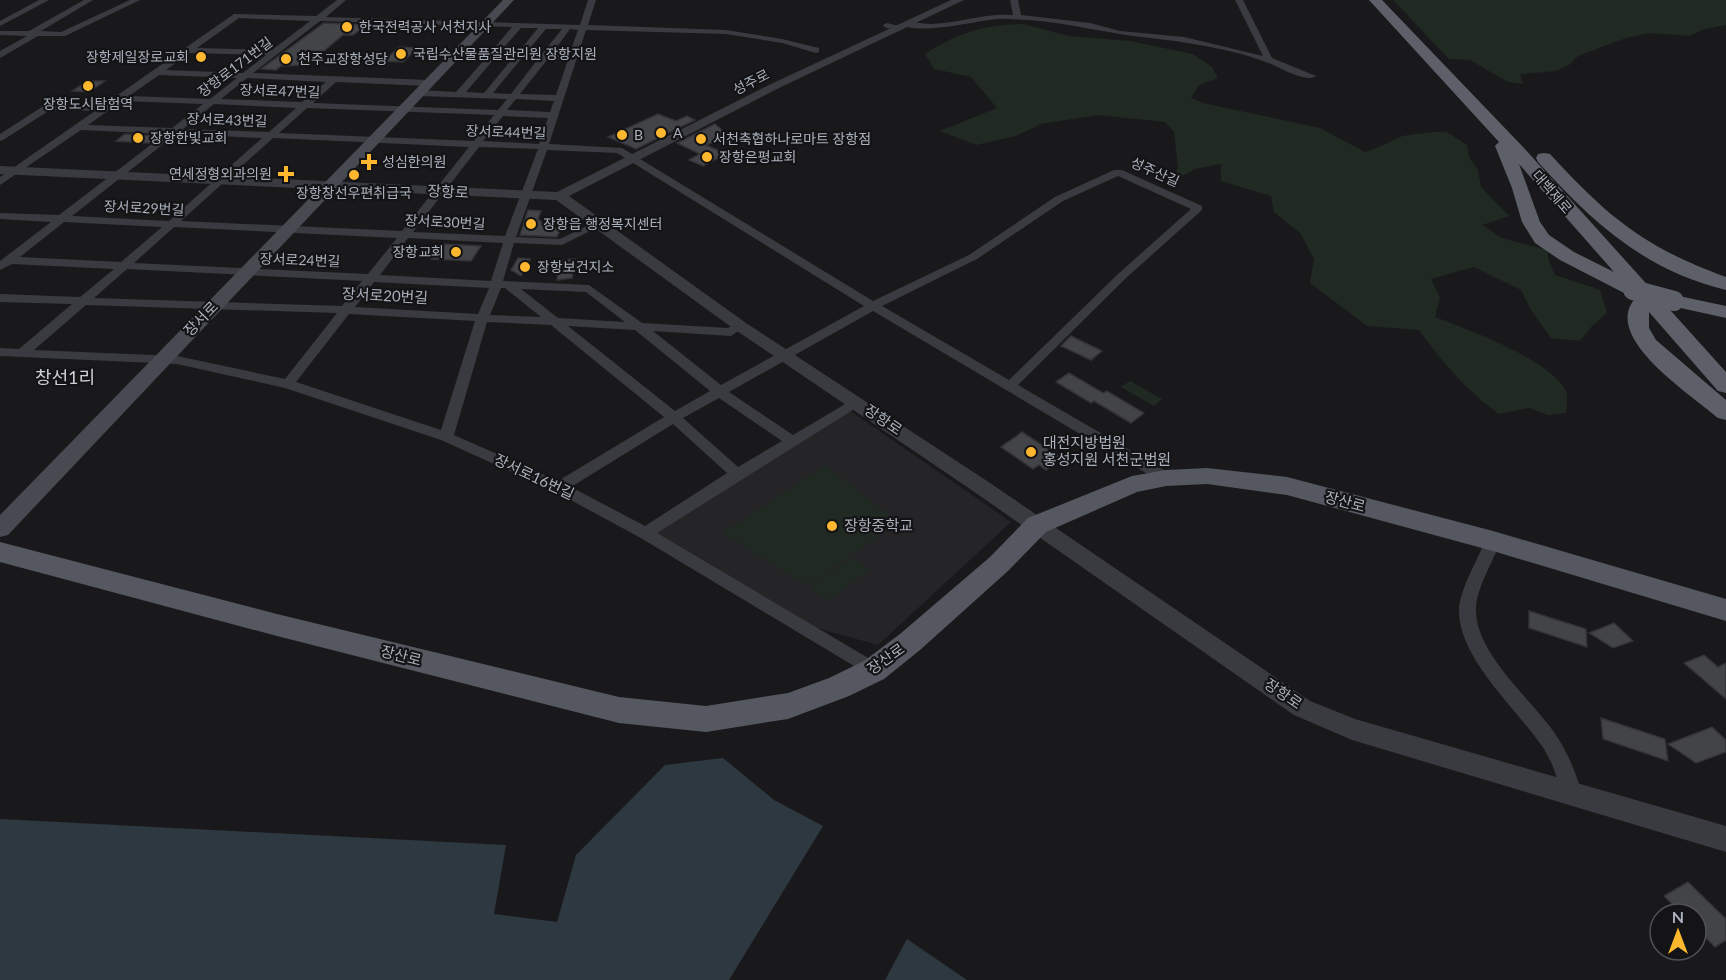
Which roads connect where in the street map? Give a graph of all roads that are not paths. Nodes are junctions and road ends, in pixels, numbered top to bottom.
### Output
1 (45, 0) edge
2 (89, 0) edge
3 (136, 0) edge
4 (342, 0) edge
5 (509, 0) edge
6 (592, 0) edge
7 (959, 0) edge
8 (1014, 0) edge
9 (1239, 0) edge
10 (1375, 0) edge
11 (1382, 0) edge
12 (1017, 16) junction
13 (318, 19) junction
14 (0, 24) edge
15 (484, 25) junction
16 (518, 26) junction
17 (898, 26) junction
18 (543, 27) junction
19 (567, 27) junction
20 (581, 28) junction
21 (0, 33) edge
22 (33, 34) junction
23 (190, 48) junction
24 (816, 51) dead end
25 (275, 53) junction
26 (456, 54) junction
27 (0, 55) edge
28 (493, 55) junction
29 (519, 56) junction
30 (543, 57) junction
31 (572, 58) junction
32 (1269, 60) junction
33 (156, 72) junction
34 (245, 75) junction
35 (1312, 76) dead end
36 (334, 79) junction
37 (424, 88) junction
38 (459, 94) junction
39 (487, 95) junction
40 (514, 96) junction
41 (121, 98) junction
42 (558, 98) junction
43 (212, 102) junction
44 (305, 105) junction
45 (105, 109) junction
46 (402, 109) junction
47 (501, 113) junction
48 (553, 115) junction
49 (1499, 126) junction
50 (79, 127) junction
51 (174, 131) junction
52 (271, 135) junction
53 (0, 138) edge
54 (374, 139) junction
55 (476, 144) junction
56 (542, 147) junction
57 (635, 158) junction
58 (0, 170) edge
59 (16, 171) junction
60 (116, 176) junction
61 (220, 181) junction
62 (0, 182) edge
63 (328, 186) junction
64 (439, 192) junction
65 (527, 196) junction
66 (559, 196) junction
67 (0, 216) edge
68 (62, 219) junction
69 (172, 224) junction
70 (598, 224) junction
71 (286, 230) junction
72 (404, 236) junction
73 (509, 240) junction
74 (5, 264) edge
75 (124, 266) junction
76 (245, 273) junction
77 (371, 278) junction
78 (1726, 284) edge
79 (502, 285) junction
80 (1726, 293) edge
81 (1674, 296) junction
82 (1637, 297) junction
83 (0, 298) edge
84 (81, 301) junction
85 (215, 304) junction
86 (873, 306) junction
87 (345, 310) junction
88 (1726, 312) edge
89 (482, 318) junction
90 (553, 321) junction
91 (635, 325) junction
92 (740, 326) junction
93 (0, 352) edge
94 (22, 353) junction
95 (785, 355) junction
96 (162, 359) junction
97 (1726, 369) edge
98 (288, 384) junction
99 (1726, 386) edge
100 (1009, 387) junction
101 (720, 392) junction
102 (857, 402) junction
103 (1726, 412) edge
104 (674, 417) junction
105 (446, 437) junction
106 (792, 441) junction
107 (737, 474) junction
108 (1166, 478) junction
109 (559, 487) junction
110 (1037, 525) junction
111 (0, 529) edge
112 (645, 533) junction
113 (1493, 541) junction
114 (0, 552) edge
115 (1726, 610) edge
116 (874, 670) junction
117 (1572, 794) junction
118 (1726, 839) edge

1 - 14 street
2 - 22 street
3 - 22 street
4 - 13 street, 장항로171번길
5 - 15 main road, 장서로
6 - 20 street
7 - 17 street, 성주로
8 - 12 street
9 - 32 street
10 - 49 highway, 대백제로
11 - 49 highway, 대백제로
12 - 17 street
12 - 32 street
13 - 15 street
13 - 23 street
13 - 25 street, 장항로171번길
15 - 16 street
15 - 26 main road, 장서로
16 - 18 street
16 - 28 street
17 - 57 street, 성주로
18 - 19 street
18 - 29 street
19 - 20 street
19 - 30 street
20 - 24 street
20 - 31 street
21 - 22 street
22 - 27 street
23 - 25 street
23 - 33 street
25 - 34 street, 장항로171번길
26 - 28 street
26 - 37 main road, 장서로
28 - 29 street
28 - 38 street
29 - 30 street
29 - 39 street
30 - 31 street
30 - 40 street
31 - 42 street
32 - 35 street
33 - 34 street
33 - 41 street
34 - 36 street
34 - 43 street, 장항로171번길
36 - 37 street
36 - 44 street
37 - 38 street
37 - 46 main road, 장서로
38 - 39 street
39 - 40 street
40 - 42 street
40 - 47 street
41 - 43 street, 장서로47번길
41 - 45 street
42 - 48 street
43 - 44 street, 장서로47번길
43 - 51 street, 장항로171번길
44 - 46 street, 장서로47번길
44 - 52 street
45 - 50 street
45 - 53 street
46 - 47 street
46 - 54 main road, 장서로
47 - 48 street
47 - 55 street
48 - 56 street
49 - 78 highway
49 - 82 highway
49 - 97 highway, 대백제로
49 - 99 highway, 대백제로
50 - 51 street, 장서로43번길
50 - 59 street
51 - 52 street, 장서로43번길
51 - 60 street, 장항로171번길
52 - 54 street, 장서로43번길
52 - 61 street
54 - 55 street, 장서로44번길
54 - 63 main road, 장서로
55 - 56 street, 장서로44번길
55 - 64 street
56 - 57 street, 장서로44번길
56 - 65 street
57 - 66 street, 성주로
57 - 86 street
58 - 59 street, 장항로
59 - 60 street, 장항로
59 - 62 street
60 - 61 street, 장항로
60 - 68 street, 장항로171번길
61 - 63 street, 장항로
61 - 69 street
63 - 64 street, 장항로
63 - 71 main road, 장서로
64 - 65 street, 장항로
64 - 72 street
65 - 66 street, 장항로
65 - 73 street
66 - 70 street, 장항로
67 - 68 street, 장서로29번길
68 - 69 street, 장서로29번길
68 - 74 street, 장항로171번길
69 - 71 street, 장서로29번길
69 - 75 street
70 - 73 street, 장서로30번길
70 - 92 street, 장항로
71 - 72 street, 장서로30번길
71 - 76 main road, 장서로
72 - 73 street, 장서로30번길
72 - 77 street
73 - 79 street
74 - 75 street, 장서로24번길
75 - 76 street, 장서로24번길
75 - 84 street
76 - 77 street, 장서로24번길
76 - 85 main road, 장서로
77 - 79 street, 장서로24번길
77 - 87 street
79 - 89 street
79 - 90 street
79 - 91 street, 장서로24번길
80 - 81 highway
81 - 82 highway, bridge
81 - 88 highway
82 - 103 highway
83 - 84 street, 장서로20번길
84 - 85 street, 장서로20번길
84 - 94 street
85 - 87 street, 장서로20번길
85 - 96 main road, 장서로
86 - 95 street, 성주산길
86 - 100 street
86 - 100 street, 성주산길
87 - 89 street, 장서로20번길
87 - 98 street
89 - 90 street, 장서로20번길
89 - 105 street
90 - 91 street, 장서로20번길
90 - 104 street
91 - 92 street, 장서로20번길
91 - 101 street
92 - 95 street, 장항로
93 - 94 street, 장서로16번길
94 - 96 street, 장서로16번길
95 - 101 street, 성주산길
95 - 102 street, 장항로
96 - 98 street, 장서로16번길
96 - 111 main road, 장서로
98 - 105 street, 장서로16번길
100 - 108 street
101 - 104 street, 성주산길
101 - 106 street
102 - 106 street
102 - 110 street, 장항로
104 - 107 street
104 - 109 street, 성주산길
105 - 109 street, 장서로16번길
106 - 107 street
107 - 112 street
108 - 110 main road, 장산로
108 - 113 main road, 장산로
109 - 112 street, 장서로16번길
110 - 116 main road, 장산로
110 - 117 street, 장항로
112 - 116 street, 장서로16번길
113 - 115 main road, 장산로
113 - 117 street
114 - 116 main road, 장산로
117 - 118 street, 장항로

